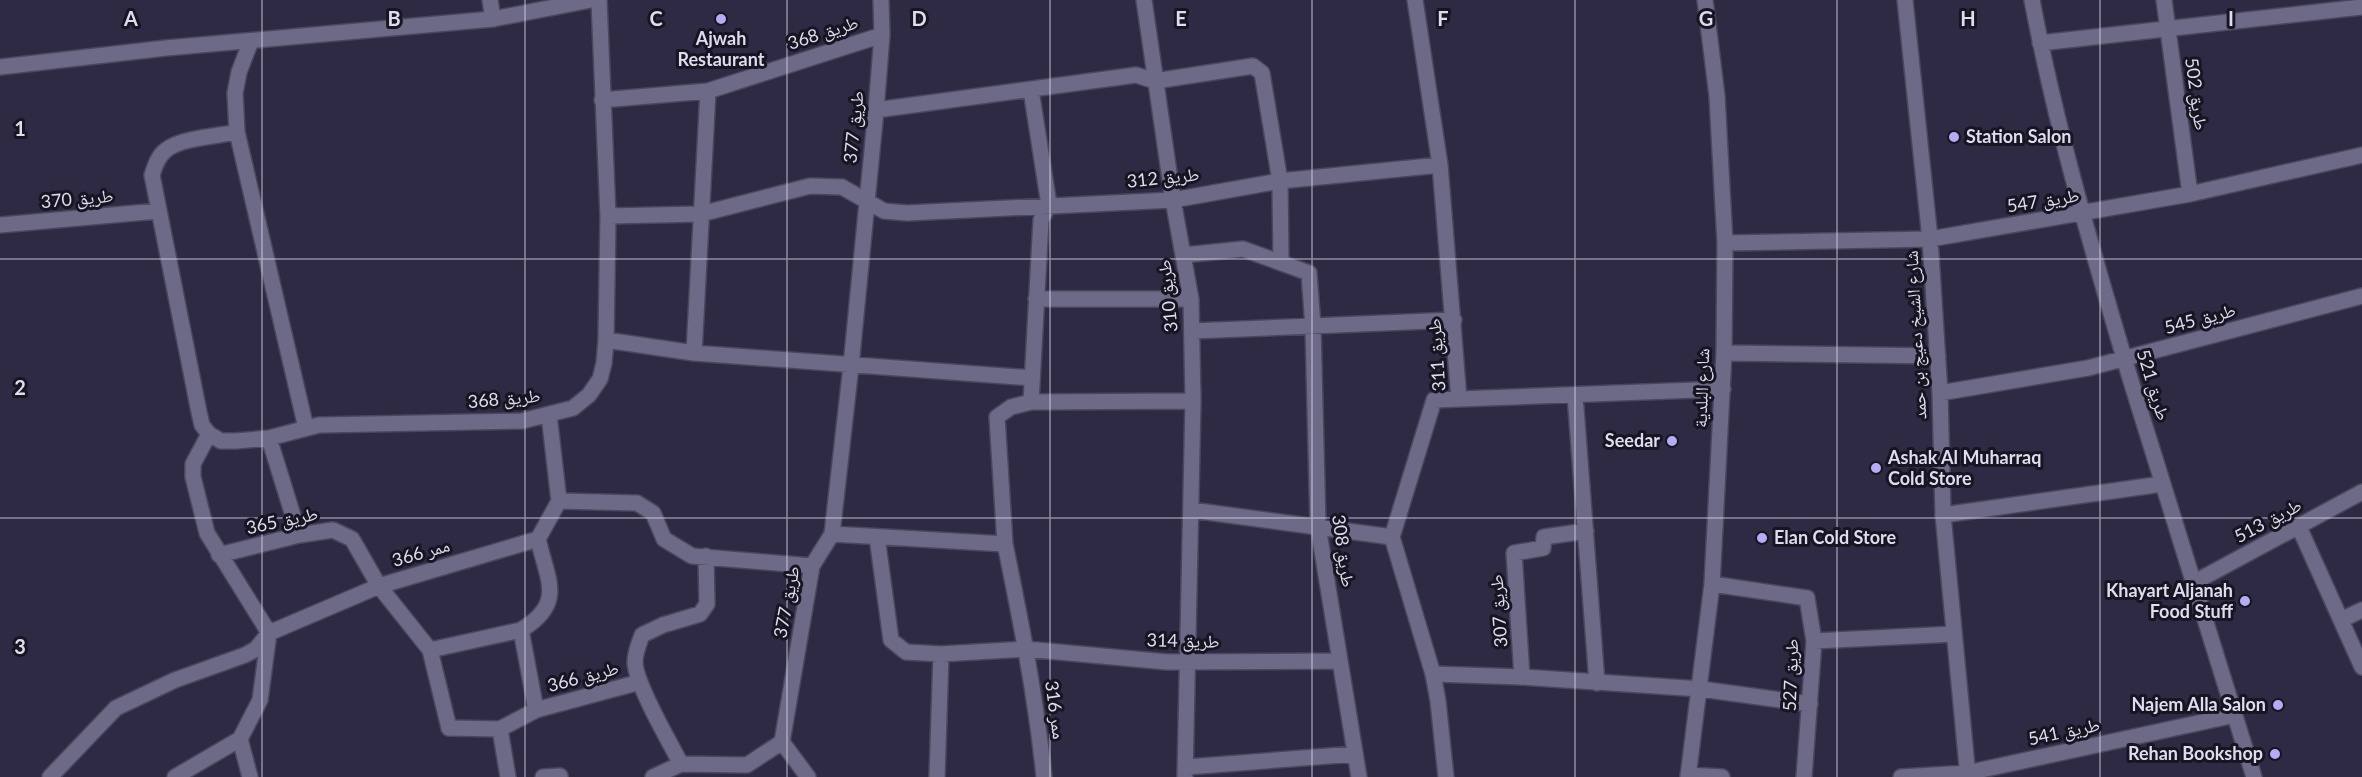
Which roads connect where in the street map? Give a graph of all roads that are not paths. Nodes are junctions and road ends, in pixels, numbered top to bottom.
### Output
1 (490, 0) edge
2 (591, 0) edge
3 (598, 0) edge
4 (881, 0) edge
5 (1144, 0) edge
6 (1415, 0) edge
7 (1705, 0) edge
8 (1905, 0) edge
9 (2032, 0) edge
10 (2164, 0) edge
11 (2362, 7) edge
12 (493, 19) junction
13 (2168, 28) junction
14 (882, 35) junction
15 (251, 41) junction
16 (2040, 43) junction
17 (0, 67) edge
18 (1155, 81) junction
19 (1031, 90) junction
20 (708, 91) junction
21 (602, 100) junction
22 (876, 110) junction
23 (237, 132) junction
24 (2362, 155) edge
25 (1440, 165) junction
26 (1280, 181) junction
27 (2190, 194) junction
28 (1173, 200) junction
29 (866, 202) junction
30 (1049, 205) junction
31 (158, 212) junction
32 (701, 214) junction
33 (2082, 214) junction
34 (608, 216) junction
35 (0, 225) edge
36 (1930, 239) junction
37 (1725, 243) junction
38 (1184, 255) junction
39 (1281, 262) junction
40 (2362, 296) edge
41 (1036, 299) junction
42 (1191, 300) junction
43 (1454, 320) junction
44 (1313, 327) junction
45 (1192, 331) junction
46 (606, 340) junction
47 (694, 353) junction
48 (1724, 353) junction
49 (1938, 356) junction
50 (2125, 359) junction
51 (851, 366) junction
52 (1032, 378) junction
53 (1723, 389) junction
54 (1940, 393) junction
55 (1575, 394) junction
56 (1459, 399) junction
57 (1193, 401) junction
58 (1030, 402) junction
59 (549, 415) junction
60 (306, 428) junction
61 (209, 434) junction
62 (269, 438) junction
63 (2162, 484) junction
64 (2362, 492) edge
65 (559, 501) junction
66 (1191, 510) junction
67 (1942, 515) junction
68 (1318, 526) junction
69 (2299, 527) junction
70 (1586, 531) junction
71 (832, 534) junction
72 (299, 535) junction
73 (877, 537) junction
74 (1392, 537) junction
75 (538, 539) junction
76 (1005, 544) junction
77 (219, 555) junction
78 (706, 556) junction
79 (812, 566) junction
80 (2193, 583) junction
81 (1712, 584) junction
82 (380, 586) junction
83 (2362, 610) edge
84 (2341, 620) junction
85 (521, 630) junction
86 (269, 633) junction
87 (1954, 634) junction
88 (1814, 641) junction
89 (1026, 649) junction
90 (430, 650) junction
91 (941, 654) junction
92 (1340, 661) junction
93 (1189, 662) junction
94 (2362, 667) edge
95 (1433, 674) junction
96 (1522, 677) junction
97 (640, 682) junction
98 (1597, 683) junction
99 (1701, 689) junction
100 (1810, 704) junction
101 (536, 710) junction
102 (2235, 715) junction
103 (449, 728) joint
104 (500, 729) junction
105 (240, 739) junction
106 (782, 742) junction
107 (1355, 754) junction
108 (681, 764) junction
109 (746, 771) edge
110 (1186, 772) edge
111 (1968, 775) edge
112 (560, 776) edge
113 (1688, 776) edge
114 (50, 777) edge
115 (175, 777) edge
116 (250, 777) edge
117 (508, 777) edge
118 (543, 777) edge
119 (653, 777) edge
120 (808, 777) edge
121 (937, 777) edge
122 (1044, 777) edge
123 (1359, 777) edge
124 (1446, 777) edge
125 (1722, 777) edge
126 (1804, 777) edge
127 (1901, 777) edge
128 (2254, 777) edge

1 - 12 street
2 - 12 street
3 - 21 street, طريق 368
4 - 14 street, طريق 377
5 - 18 street, طريق 310
6 - 25 street, طريق 311
7 - 37 street, شارع البلدية
8 - 36 street, شارع الشيخ دعيج بن حمد
9 - 16 street, طريق 521
10 - 13 street, طريق 502
11 - 13 street
12 - 15 street
13 - 16 street
13 - 27 street, طريق 502
14 - 20 street, طريق 368
14 - 22 street, طريق 377
15 - 17 street
15 - 23 street
16 - 33 street, طريق 521
18 - 19 street
18 - 26 street
18 - 28 street, طريق 310
19 - 22 street
19 - 30 street
20 - 21 street, طريق 368
20 - 32 street
21 - 34 street, طريق 368
22 - 29 street, طريق 377
23 - 31 street
23 - 60 street
24 - 27 street, طريق 547
25 - 26 street, طريق 312
25 - 43 street, طريق 311
26 - 28 street, طريق 312
26 - 39 street
27 - 33 street, طريق 547
28 - 30 street, طريق 312
28 - 38 street, طريق 310
29 - 30 street, طريق 312
29 - 32 street
29 - 51 street, طريق 377
30 - 41 street
31 - 35 street, طريق 370
31 - 61 street
32 - 34 street
32 - 47 street
33 - 36 street, طريق 547
33 - 50 street, طريق 521
34 - 46 street, طريق 368
36 - 37 street, طريق 547
36 - 49 street, شارع الشيخ دعيج بن حمد
37 - 48 street, شارع البلدية
38 - 39 street, طريق 308
38 - 42 street, طريق 310
39 - 44 street, طريق 308
40 - 50 street, طريق 545
41 - 42 street
41 - 52 street
42 - 45 street, طريق 310
43 - 44 street
43 - 56 street, طريق 311
44 - 45 street
44 - 68 street, طريق 308
45 - 57 street, طريق 310
46 - 47 street
46 - 59 street, طريق 368
47 - 51 street
48 - 49 street
48 - 53 street, شارع البلدية
49 - 54 street, شارع الشيخ دعيج بن حمد
50 - 54 street, طريق 545
50 - 63 street, طريق 521
51 - 52 street
51 - 71 street, طريق 377
52 - 58 street
53 - 55 street
53 - 81 street, شارع البلدية
54 - 67 street, شارع الشيخ دعيج بن حمد
55 - 56 street
55 - 70 street
56 - 74 street, طريق 311
57 - 58 street
57 - 66 street, طريق 310
58 - 76 street
59 - 60 street, طريق 368
59 - 65 street
60 - 62 street, طريق 368
61 - 62 street, طريق 368
61 - 77 street
62 - 72 street
63 - 67 street
63 - 80 street, طريق 521
64 - 69 street, طريق 513
65 - 75 street
65 - 78 street
66 - 68 street
66 - 93 street, طريق 310
67 - 87 street, شارع الشيخ دعيج بن حمد
68 - 74 street
68 - 92 street, طريق 308
69 - 80 street, طريق 513
69 - 84 street
70 - 96 street, طريق 307
70 - 98 street
71 - 73 street
71 - 79 street, طريق 377
72 - 77 street, طريق 365
72 - 82 street, طريق 365
73 - 76 street
73 - 91 street, طريق 314
74 - 95 street
75 - 82 street, ممر 366
75 - 85 street
76 - 89 street
77 - 86 street
78 - 79 street
78 - 97 street, طريق 366
79 - 106 street, طريق 377
80 - 102 street, طريق 521
81 - 88 street, طريق 527
81 - 99 street, شارع البلدية
82 - 86 street, ممر 366
82 - 90 street, طريق 365
83 - 84 street
84 - 94 street
85 - 90 street
85 - 101 street, طريق 366
86 - 105 street
86 - 114 street, ممر 366
87 - 88 street
87 - 111 street, شارع الشيخ دعيج بن حمد
88 - 100 street, طريق 527
89 - 91 street, طريق 314
89 - 93 street, طريق 314
89 - 122 street, ممر 316
90 - 103 street, طريق 365
91 - 121 street
92 - 93 street, طريق 314
92 - 107 street, طريق 308
93 - 110 street, طريق 310
95 - 96 street
95 - 124 street
96 - 98 street
97 - 101 street, طريق 366
97 - 108 street, طريق 366
98 - 99 street
99 - 100 street
99 - 113 street, شارع البلدية
100 - 126 street, طريق 527
101 - 104 street, طريق 366
102 - 111 street, طريق 541
102 - 128 street, طريق 521
103 - 104 street, طريق 366
104 - 117 street
105 - 115 street
105 - 116 street
106 - 109 street
106 - 120 street
107 - 110 street, طريق 310
107 - 123 street, طريق 308
108 - 109 street
108 - 119 street
111 - 127 street, طريق 541
112 - 118 street
113 - 125 street

